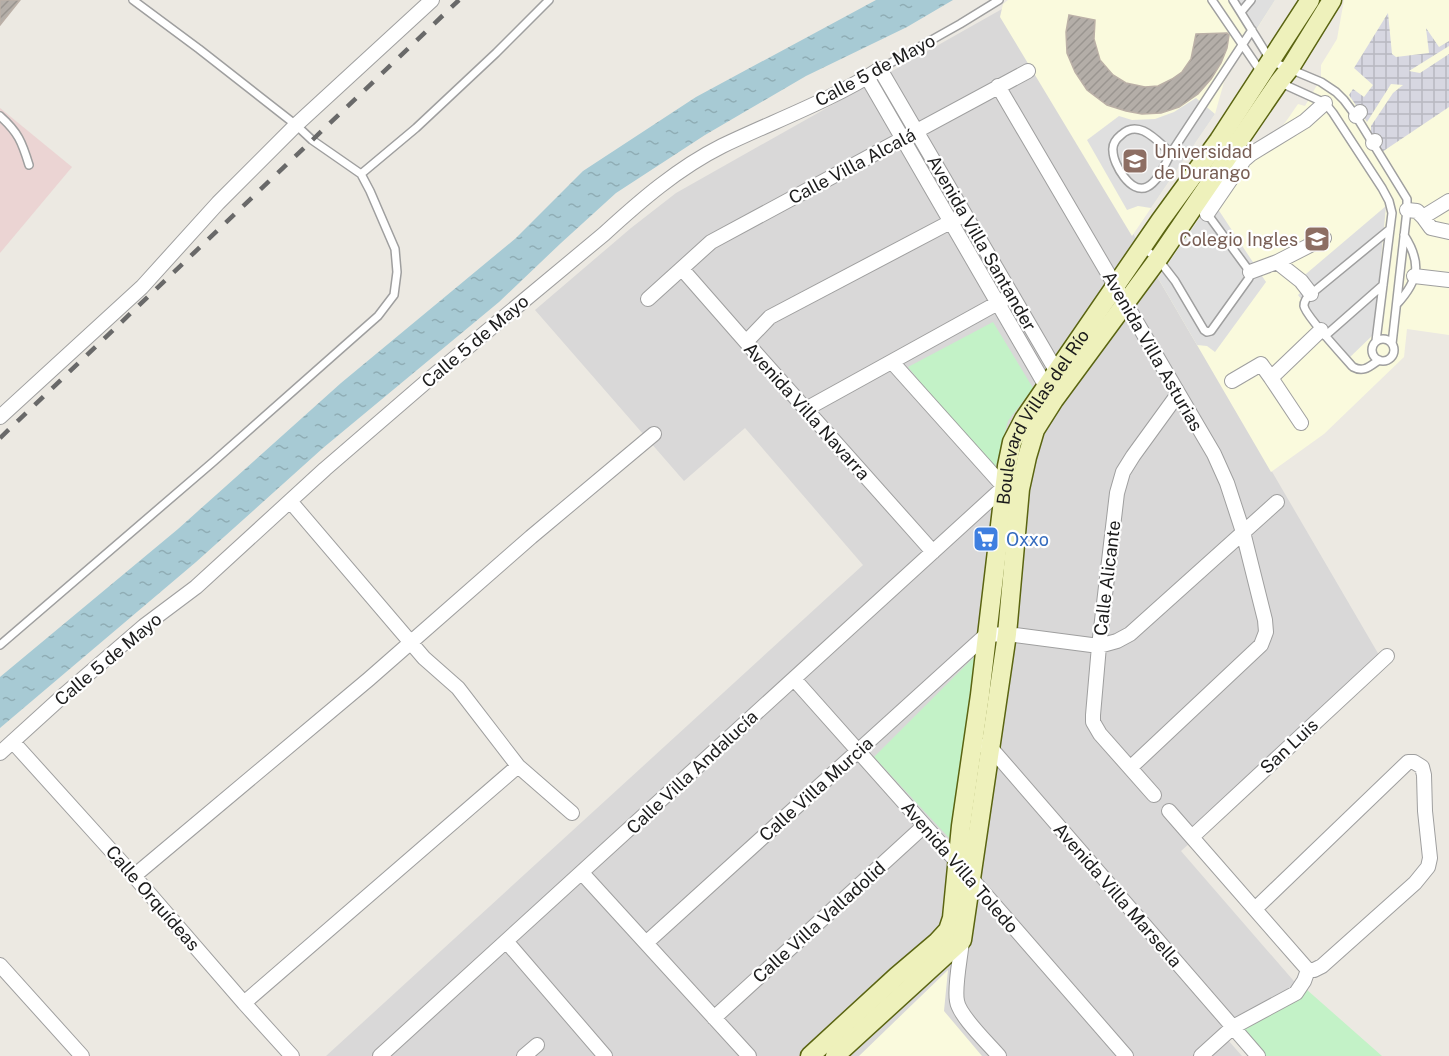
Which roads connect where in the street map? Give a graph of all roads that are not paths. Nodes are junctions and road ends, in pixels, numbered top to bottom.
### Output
1 (133, 0) edge
2 (432, 0) edge
3 (549, 0) edge
4 (999, 0) edge
5 (1212, 0) edge
6 (1233, 0) edge
7 (1251, 0) edge
8 (1310, 0) edge
9 (1332, 0) edge
10 (1242, 12) junction
11 (1252, 30) junction
12 (1242, 44) junction
13 (1266, 67) junction
14 (880, 69) junction
15 (1029, 71) dead end
16 (1284, 75) junction
17 (867, 77) junction
18 (998, 86) junction
19 (1336, 92) junction
20 (1325, 103) junction
21 (1358, 114) junction
22 (0, 116) edge
23 (296, 125) junction
24 (1342, 125) junction
25 (916, 131) junction
26 (902, 139) junction
27 (1171, 153) junction
28 (29, 165) dead end
29 (361, 174) junction
30 (1449, 201) edge
31 (1202, 207) junction
32 (1407, 210) junction
33 (965, 214) junction
34 (1423, 217) junction
35 (950, 222) junction
36 (1390, 229) junction
37 (1449, 232) edge
38 (1404, 235) junction
39 (1324, 238) dead end
40 (1142, 247) junction
41 (1158, 259) junction
42 (1277, 261) junction
43 (682, 269) junction
44 (1250, 272) junction
45 (1414, 276) junction
46 (1449, 280) edge
47 (1383, 285) junction
48 (1115, 287) junction
49 (1311, 294) junction
50 (1012, 295) junction
51 (648, 299) dead end
52 (997, 304) junction
53 (1397, 304) junction
54 (1126, 305) junction
55 (1323, 333) junction
56 (1376, 341) junction
57 (746, 342) junction
58 (1392, 344) junction
59 (1379, 360) junction
60 (892, 362) junction
61 (1271, 378) junction
62 (1232, 381) dead end
63 (1056, 386) junction
64 (1178, 394) junction
65 (806, 409) junction
66 (0, 417) edge
67 (1301, 423) dead end
68 (654, 434) dead end
69 (1012, 488) junction
70 (290, 501) junction
71 (1277, 502) dead end
72 (1243, 532) junction
73 (933, 552) junction
74 (1007, 634) junction
75 (986, 635) junction
76 (411, 642) junction
77 (0, 645) edge
78 (1099, 646) junction
79 (1387, 656) dead end
80 (794, 679) junction
81 (13, 742) junction
82 (981, 746) junction
83 (858, 750) junction
84 (0, 753) edge
85 (518, 766) junction
86 (1130, 768) junction
87 (1154, 795) dead end
88 (1169, 811) dead end
89 (572, 813) dead end
90 (924, 826) junction
91 (1192, 837) junction
92 (957, 862) junction
93 (582, 873) junction
94 (134, 876) junction
95 (971, 879) junction
96 (1254, 909) junction
97 (963, 940) junction
98 (506, 941) junction
99 (646, 943) junction
100 (0, 964) edge
101 (1308, 970) junction
102 (244, 1003) junction
103 (714, 1017) junction
104 (1233, 1027) junction
105 (537, 1045) dead end
106 (82, 1056) edge
107 (292, 1056) edge
108 (380, 1056) edge
109 (524, 1056) edge
110 (605, 1056) edge
111 (749, 1056) edge
112 (810, 1056) edge
113 (835, 1056) edge
114 (999, 1056) edge
115 (1126, 1056) edge
116 (1201, 1056) edge
117 (1258, 1056) edge

1 - 23 lane
2 - 23 street
3 - 29 lane
4 - 14 lane, Calle 5 de Mayo
5 - 12 lane
6 - 10 lane
7 - 10 lane
8 - 13 street, Boulevard Villas del Río
9 - 16 street, Boulevard Villas del Río
10 - 11 lane
11 - 12 lane
11 - 13 lane
12 - 13 lane
12 - 27 lane
13 - 16 lane
13 - 16 lane
13 - 40 street, Boulevard Villas del Río
14 - 17 street, Calle 5 de Mayo
14 - 25 street, Avenida Villa Santander
15 - 18 street, Calle Villa Alcalá
16 - 19 lane
16 - 20 lane
16 - 31 street, Boulevard Villas del Río
17 - 26 street
17 - 70 street, Calle 5 de Mayo
18 - 25 street, Calle Villa Alcalá
18 - 48 street, Avenida Villa Asturias
19 - 20 lane
19 - 21 lane
20 - 24 lane
20 - 31 street
21 - 24 lane
21 - 32 lane
22 - 28 lane
23 - 29 lane
23 - 66 street
24 - 36 lane
25 - 26 street, Calle Villa Alcalá
25 - 33 street, Avenida Villa Santander
26 - 35 street
26 - 43 street, Calle Villa Alcalá
27 - 27 lane
29 - 77 lane
30 - 34 street
31 - 41 street, Boulevard Villas del Río
31 - 44 lane
32 - 34 street
32 - 38 lane
33 - 35 street
33 - 50 street, Avenida Villa Santander
34 - 37 street
35 - 52 street
35 - 57 street
36 - 47 lane
36 - 49 lane
38 - 45 lane
38 - 53 lane
39 - 42 street
40 - 41 lane
40 - 48 street, Boulevard Villas del Río
41 - 44 lane
41 - 54 street, Boulevard Villas del Río
42 - 44 street
42 - 49 street
43 - 51 street, Calle Villa Alcalá
43 - 57 street, Avenida Villa Navarra
45 - 46 street
45 - 53 lane
47 - 55 lane
47 - 56 lane
48 - 54 street, Avenida Villa Asturias
48 - 63 street, Boulevard Villas del Río
49 - 55 lane
50 - 52 street
50 - 63 street, Avenida Villa Santander
52 - 60 street
52 - 63 street
53 - 58 lane
54 - 63 street, Boulevard Villas del Río
54 - 64 street, Avenida Villa Asturias
55 - 59 lane
55 - 61 street
56 - 58 lane
56 - 59 lane
57 - 65 street, Avenida Villa Navarra
58 - 59 lane
60 - 65 street
60 - 69 street
61 - 62 street
61 - 67 street
63 - 69 street, Boulevard Villas del Río
64 - 72 street, Avenida Villa Asturias
64 - 78 street, Calle Alicante
65 - 73 street, Avenida Villa Navarra
68 - 76 street
69 - 73 street, Calle Villa Andalucía
69 - 74 street, Boulevard Villas del Río
69 - 75 street, Boulevard Villas del Río
70 - 76 street
70 - 81 street, Calle 5 de Mayo
71 - 72 street
72 - 78 street
72 - 86 street, Avenida Villa Asturias
73 - 80 street, Calle Villa Andalucía
74 - 75 street
74 - 78 street
74 - 82 street, Boulevard Villas del Río
75 - 82 street, Boulevard Villas del Río
75 - 83 street, Calle Villa Murcia
76 - 85 street
76 - 94 street
78 - 86 street, Calle Alicante
79 - 91 street, San Luis
80 - 83 street, Avenida Villa Toledo
80 - 93 street, Calle Villa Andalucía
81 - 84 street, Calle 5 de Mayo
81 - 94 street, Calle Orquídeas
82 - 92 street, Boulevard Villas del Río
82 - 95 street, Boulevard Villas del Río
82 - 104 street, Avenida Villa Marsella
83 - 90 street, Avenida Villa Toledo
83 - 99 street, Calle Villa Murcia
85 - 89 street
85 - 102 street
86 - 87 street, Calle Alicante
88 - 91 street
90 - 92 street, Avenida Villa Toledo
90 - 103 street, Calle Villa Valladolid
91 - 96 street
92 - 95 street, Avenida Villa Toledo
92 - 112 street, Boulevard Villas del Río
93 - 98 street, Calle Villa Andalucía
93 - 99 street
94 - 102 street, Calle Orquídeas
95 - 97 street, Boulevard Villas del Río
95 - 115 street, Avenida Villa Toledo
96 - 101 street
96 - 101 street
97 - 113 street
97 - 114 street
98 - 108 street, Calle Villa Andalucía
98 - 110 street
99 - 103 street
100 - 106 street
101 - 104 street
102 - 107 street, Calle Orquídeas
103 - 111 street
104 - 116 street
104 - 117 street, Avenida Villa Marsella
105 - 109 street

